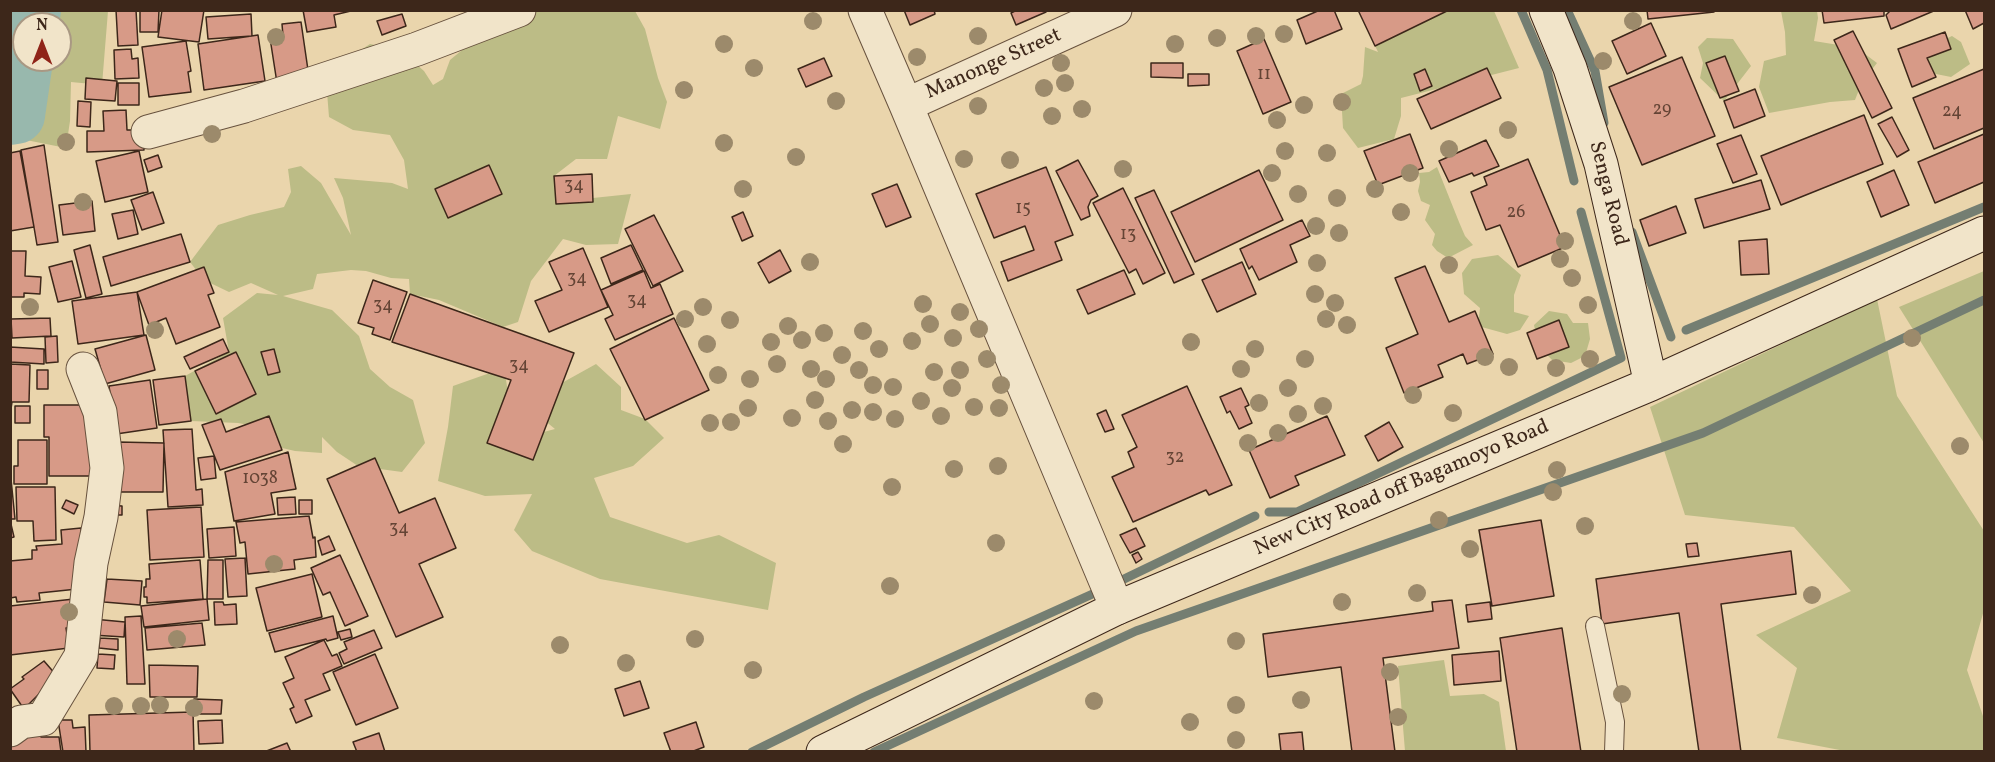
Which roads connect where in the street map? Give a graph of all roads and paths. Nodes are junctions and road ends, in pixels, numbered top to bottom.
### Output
1 (519, 10) edge
2 (865, 10) edge
3 (1116, 10) edge
4 (1546, 10) edge
5 (906, 105) junction
6 (148, 132) dead end
7 (1984, 233) edge
8 (83, 369) dead end
9 (1651, 384) junction
10 (1117, 608) junction
11 (1594, 626) dead end
12 (10, 730) edge
13 (823, 752) edge
14 (1614, 752) edge

1 - 6 street
2 - 5 street
3 - 5 street, Manonge Street
4 - 9 street, Senga Road
5 - 10 street
7 - 9 street, New City Road off Bagamoyo Road
8 - 12 street
9 - 10 street, New City Road off Bagamoyo Road
10 - 13 street, New City Road off Bagamoyo Road
11 - 14 lane

